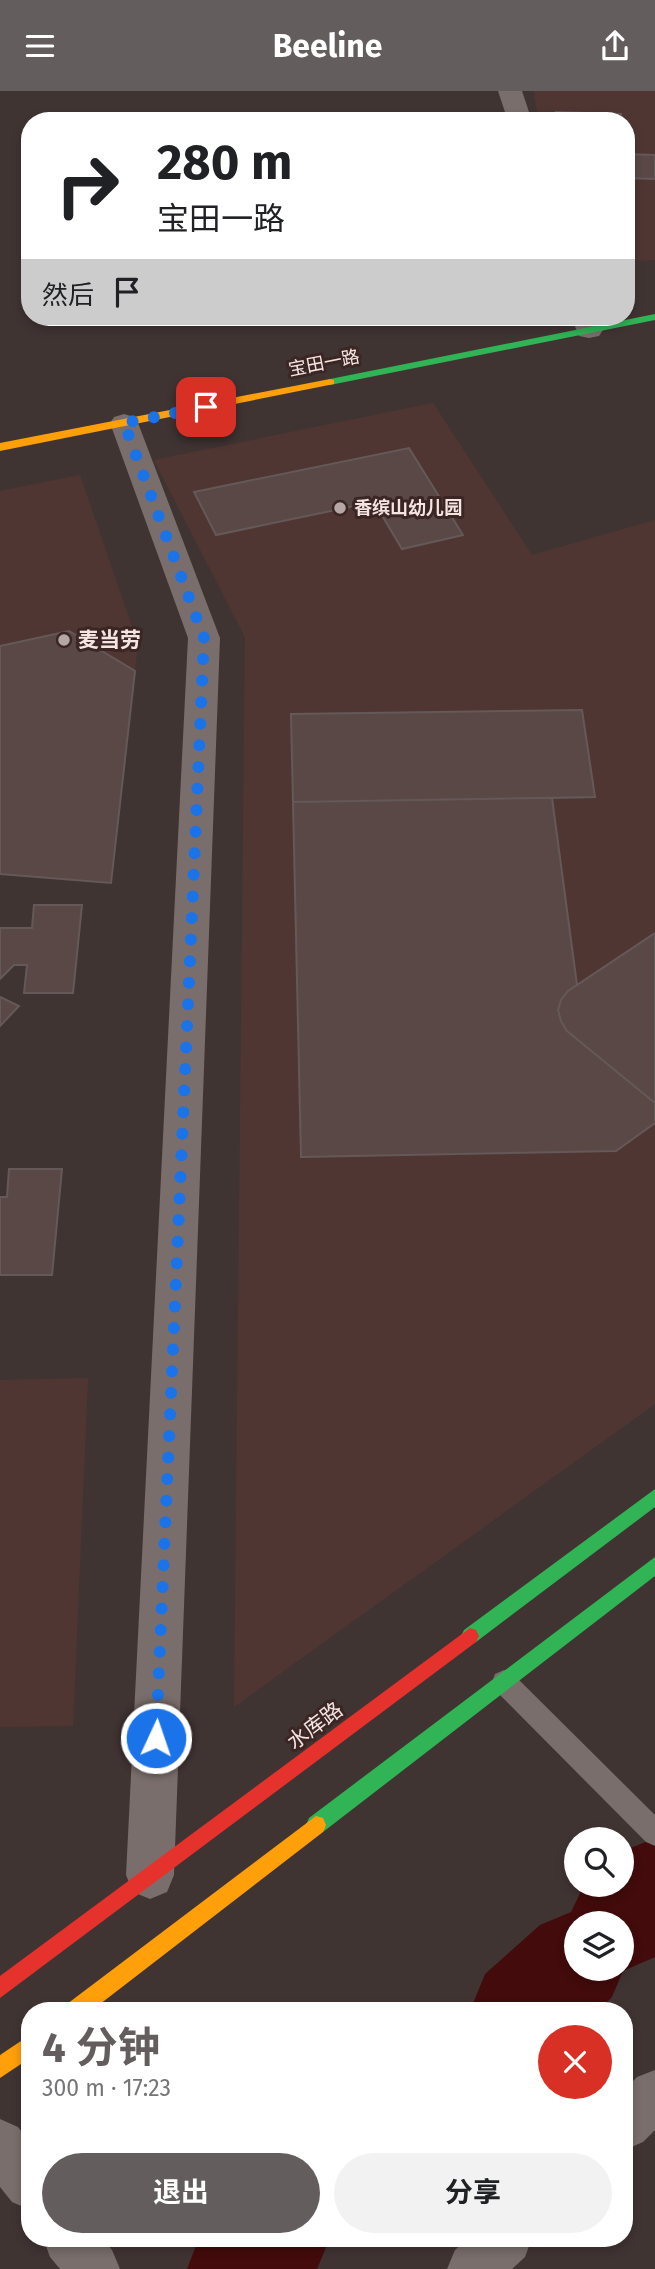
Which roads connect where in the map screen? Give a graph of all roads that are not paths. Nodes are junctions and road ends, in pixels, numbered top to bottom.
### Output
1 (510, 91) edge
2 (517, 112) edge
3 (655, 317) edge
4 (635, 319) edge
5 (578, 326) edge
6 (124, 423) junction
7 (0, 447) edge
8 (655, 1497) edge
9 (655, 1566) edge
10 (504, 1682) junction
11 (655, 1833) edge
12 (150, 1875) junction
13 (0, 1988) edge
14 (86, 2002) edge
15 (21, 2052) edge
16 (0, 2068) edge
17 (655, 2095) edge
18 (633, 2116) edge
19 (0, 2145) edge
20 (21, 2172) edge
21 (76, 2247) edge
22 (497, 2247) edge
23 (93, 2269) edge
24 (474, 2269) edge

1 - 2 street
3 - 4 main road, 宝田一路
5 - 6 main road, 宝田一路
6 - 7 main road, 宝田一路
6 - 12 street
8 - 12 main road, 水库路
9 - 10 main road
10 - 11 lane
10 - 14 main road
12 - 13 main road, 水库路
15 - 16 main road
17 - 18 street
19 - 20 street
21 - 23 street
22 - 24 street

